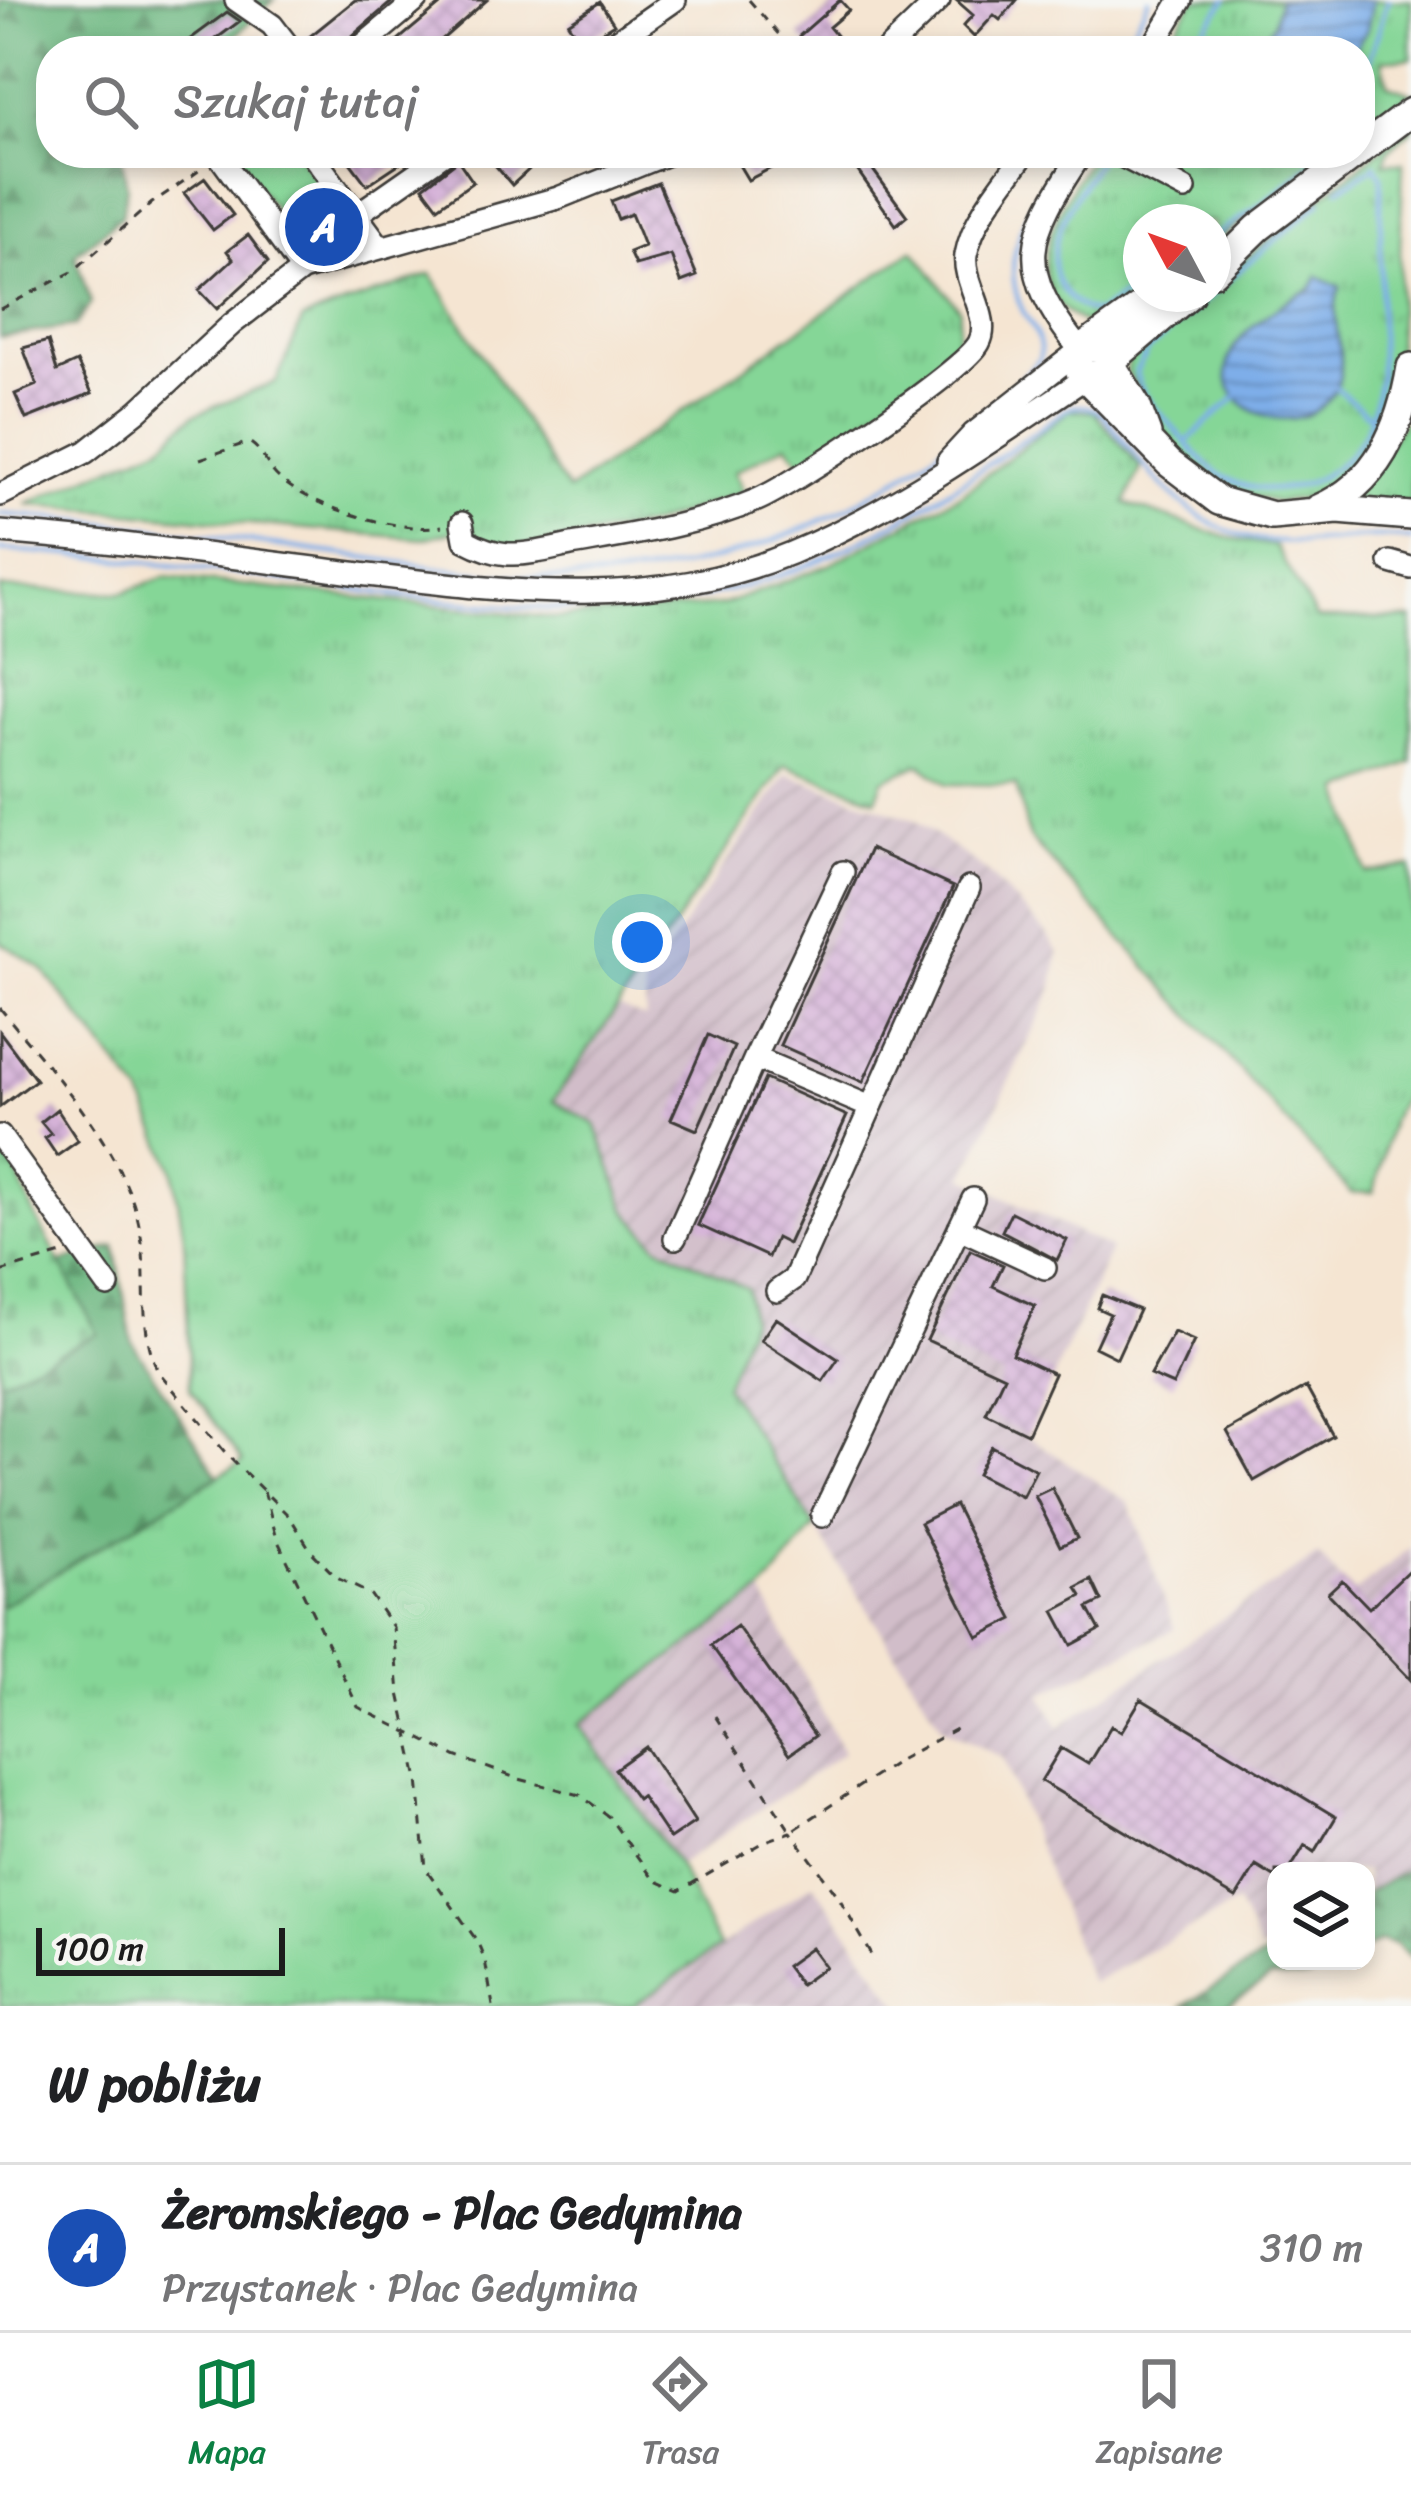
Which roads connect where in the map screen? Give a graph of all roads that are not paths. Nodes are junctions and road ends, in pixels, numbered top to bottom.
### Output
1 (236, 0) edge
2 (417, 0) edge
3 (675, 0) edge
4 (939, 0) edge
5 (1181, 0) edge
6 (280, 36) edge
7 (374, 36) edge
8 (623, 36) edge
9 (902, 36) edge
10 (1159, 36) edge
11 (1411, 112) edge
12 (1375, 139) edge
13 (231, 168) edge
14 (321, 168) edge
15 (423, 168) edge
16 (633, 168) edge
17 (1015, 168) edge
18 (1072, 168) edge
19 (1145, 168) edge
20 (1337, 168) edge
21 (1185, 189) dead end
22 (356, 214) junction
23 (1258, 229) junction
24 (1231, 245) edge
25 (380, 247) junction
26 (1231, 255) edge
27 (299, 264) junction
28 (1138, 312) edge
29 (1169, 312) edge
30 (1110, 362) junction
31 (1083, 364) junction
32 (1411, 367) edge
33 (1148, 438) junction
34 (0, 495) edge
35 (1308, 513) junction
36 (1411, 516) edge
37 (462, 523) road end
38 (0, 532) edge
39 (843, 872) dead end
40 (969, 888) dead end
41 (755, 1058) junction
42 (868, 1106) junction
43 (0, 1136) edge
44 (973, 1199) dead end
45 (959, 1228) junction
46 (675, 1238) dead end
47 (1045, 1268) dead end
48 (108, 1286) dead end
49 (777, 1291) dead end
50 (822, 1516) dead end

1 - 6 street
2 - 7 street
3 - 8 street
4 - 9 street
5 - 10 street
11 - 12 main road
13 - 27 street
14 - 22 street
15 - 22 street
16 - 25 street
17 - 37 street
18 - 31 street
19 - 21 street
20 - 23 main road
22 - 25 street
22 - 27 street
23 - 24 main road
23 - 26 main road
25 - 27 street
27 - 34 street
28 - 31 main road
29 - 30 main road
30 - 31 street
30 - 33 main road
31 - 33 main road
31 - 38 street
32 - 35 main road
33 - 35 main road
35 - 36 main road
39 - 41 street
40 - 42 street
41 - 42 street
41 - 46 street
42 - 49 street
43 - 48 street
44 - 45 street
45 - 47 street
45 - 50 street

